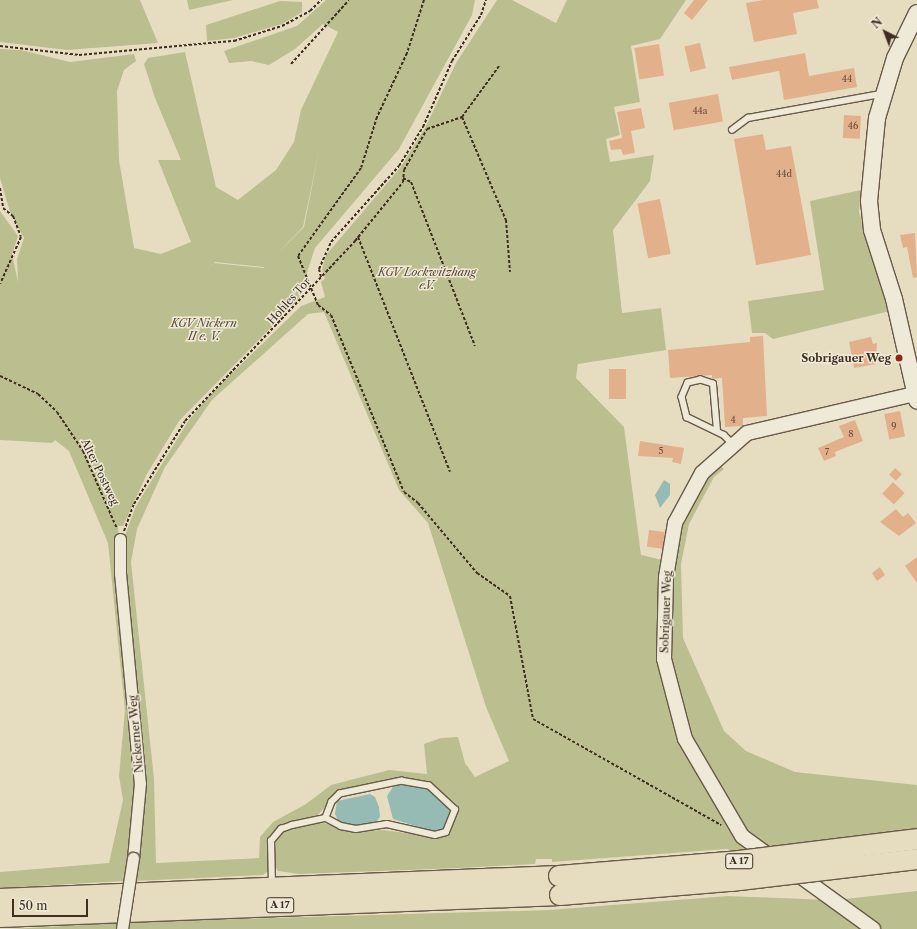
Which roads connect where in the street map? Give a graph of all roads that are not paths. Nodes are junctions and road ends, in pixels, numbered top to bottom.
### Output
1 (917, 13) edge
2 (883, 94) junction
3 (732, 130) dead end
4 (916, 397) edge
5 (717, 431) junction
6 (732, 443) junction
7 (120, 539) road end
8 (326, 818) junction
9 (917, 839) edge
10 (917, 859) edge
11 (560, 885) junction
12 (272, 887) junction
13 (0, 898) edge
14 (0, 917) edge
15 (122, 929) edge
16 (873, 929) edge

1 - 2 main road
2 - 3 lane
2 - 4 main road
4 - 6 street, Sobrigauer Weg
5 - 5 lane
5 - 6 lane
6 - 16 street, Sobrigauer Weg
7 - 15 street, Nickerner Weg, bridge
8 - 8 lane
8 - 12 lane
9 - 11 highway, A 17, bridge
10 - 11 highway, A 17, bridge
11 - 12 highway, A 17
11 - 14 highway, A 17
12 - 13 highway, A 17

